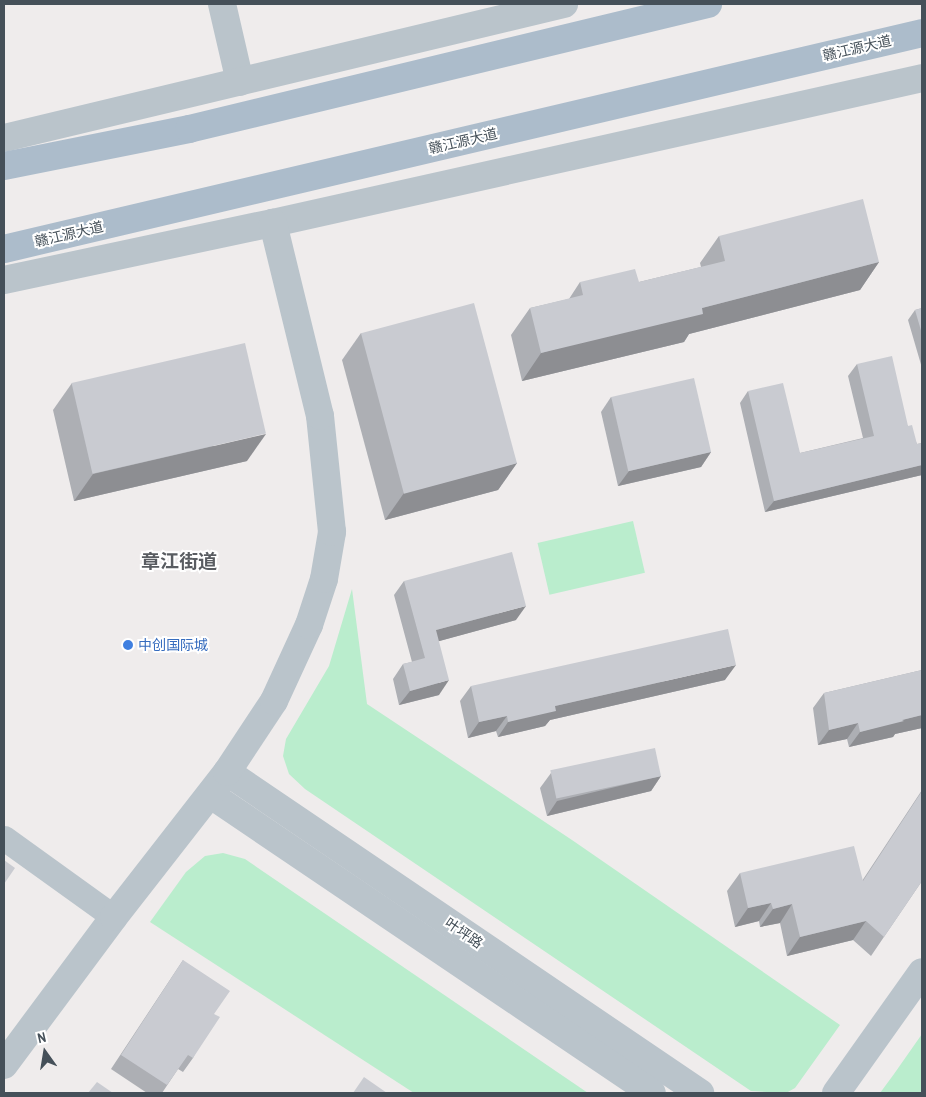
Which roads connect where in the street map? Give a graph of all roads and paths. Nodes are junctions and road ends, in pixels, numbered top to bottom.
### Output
1 (222, 4) edge
2 (564, 4) edge
3 (708, 4) edge
4 (922, 32) edge
5 (922, 78) edge
6 (240, 82) junction
7 (4, 138) edge
8 (4, 166) edge
9 (273, 223) junction
10 (4, 249) edge
11 (4, 280) edge
12 (227, 772) junction
13 (211, 795) junction
14 (4, 838) edge
15 (114, 917) junction
16 (922, 972) edge
17 (4, 1065) edge
18 (652, 1093) edge
19 (700, 1093) edge
20 (836, 1093) edge

1 - 6 street
2 - 6 street
3 - 8 main road
4 - 10 main road, 赣江源大道
5 - 9 street
6 - 7 street
9 - 11 street
9 - 12 street
12 - 13 street
12 - 19 street, 叶坪路
13 - 15 street
13 - 18 street, 叶坪路
14 - 15 street
15 - 17 street
16 - 20 street

